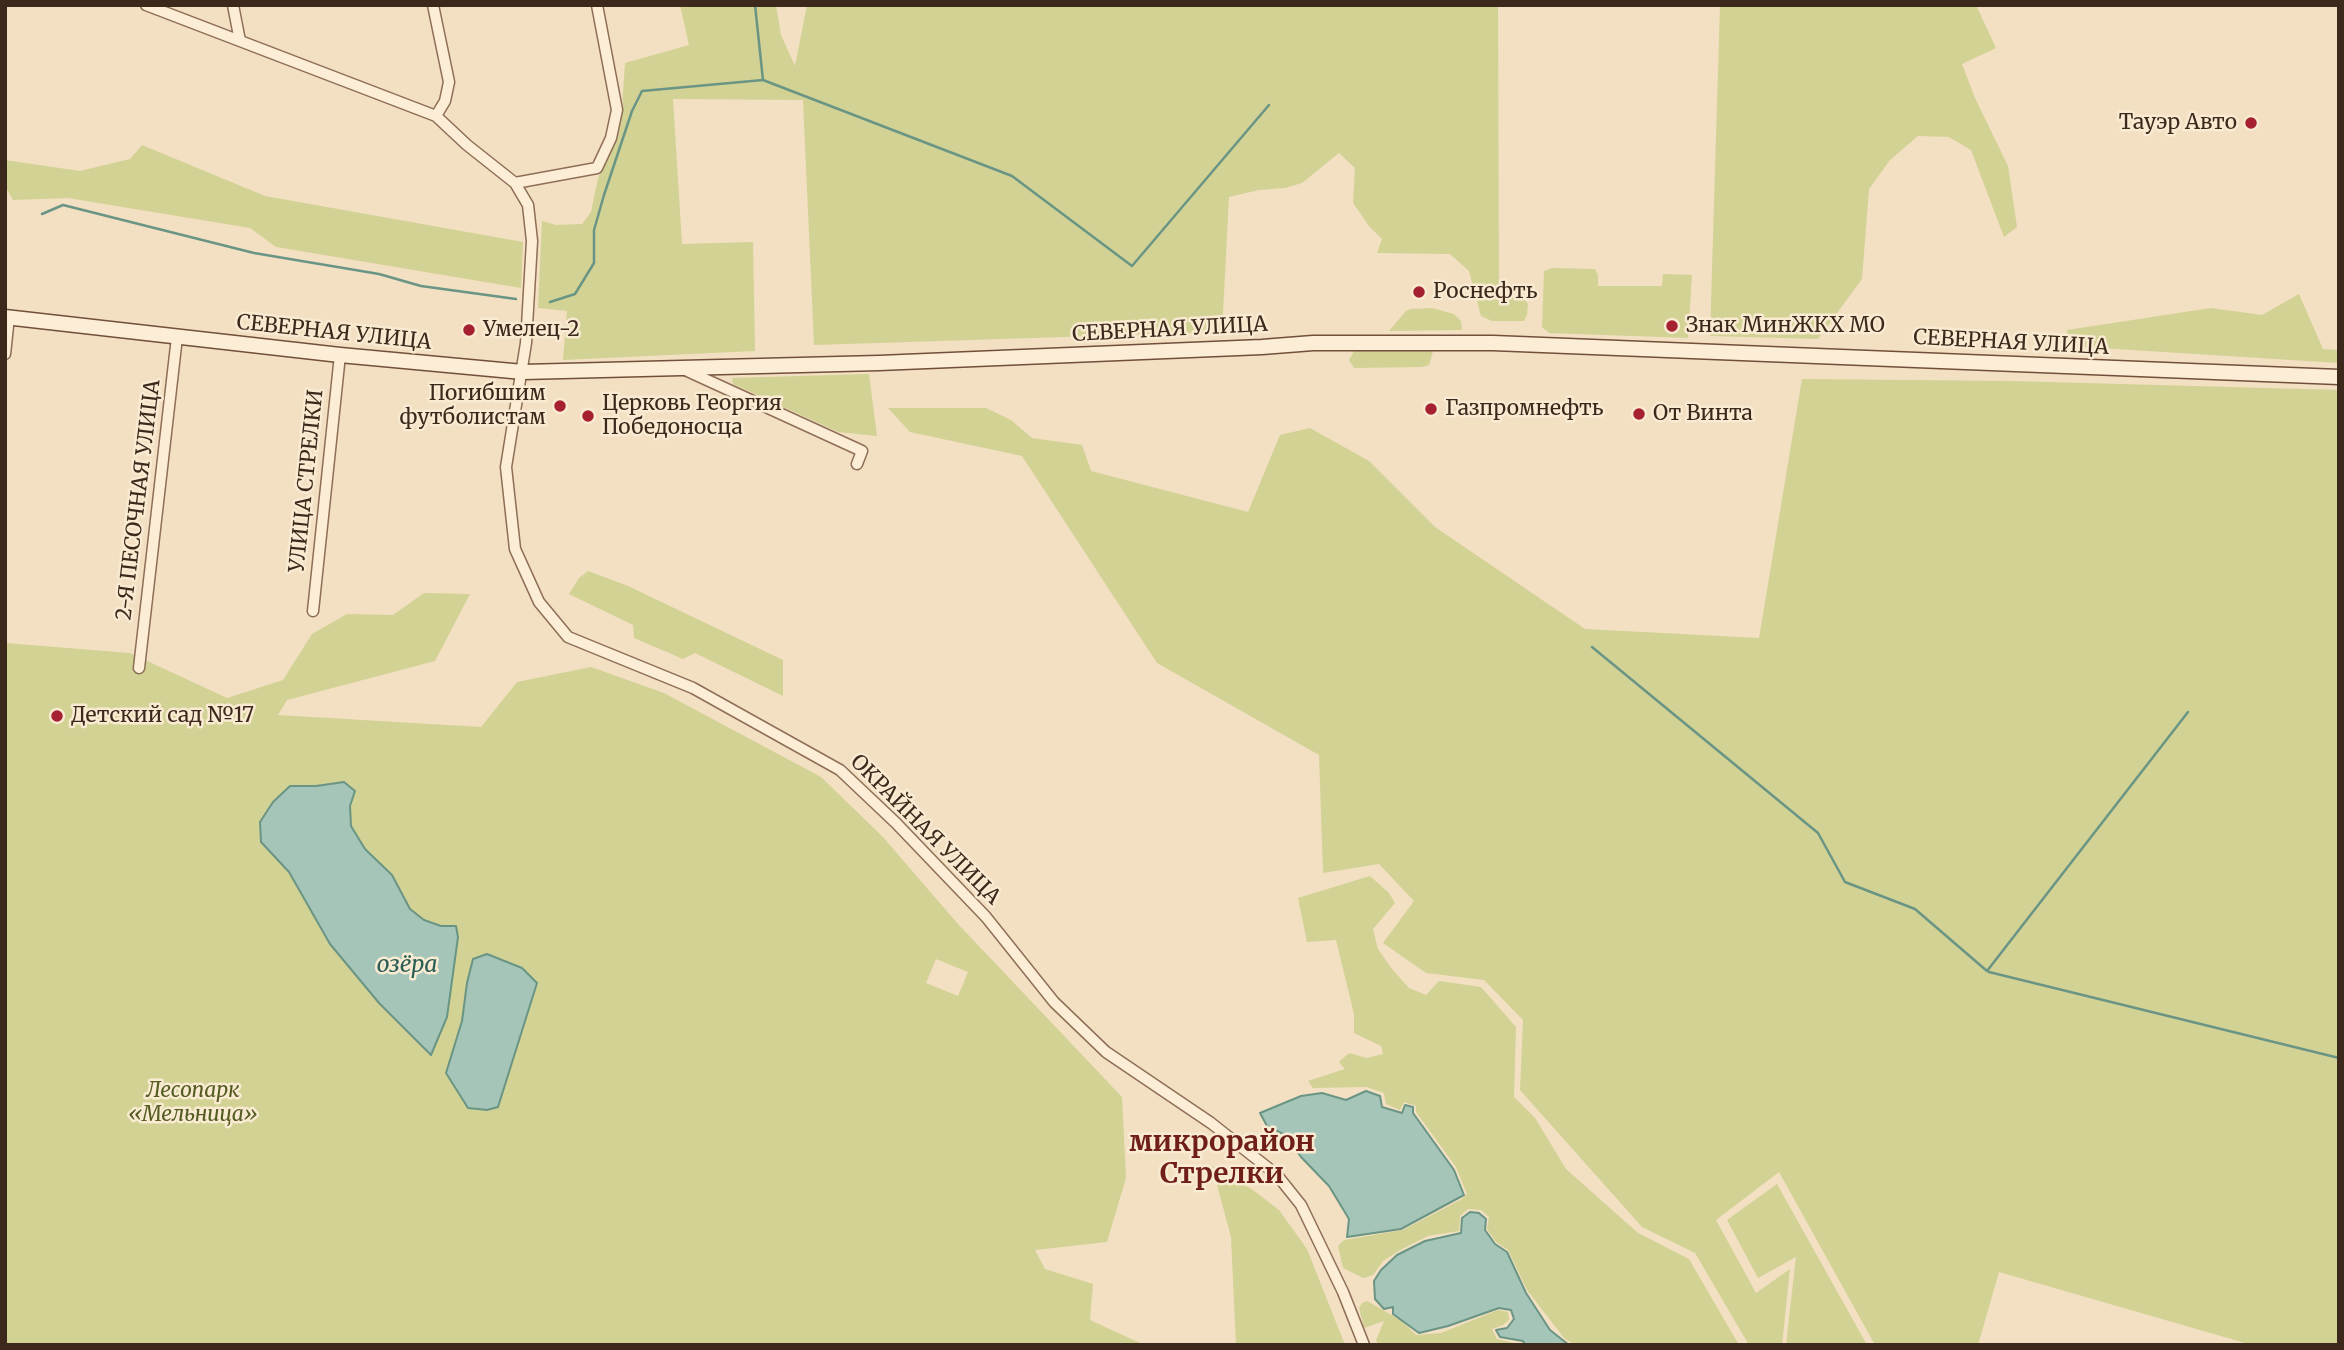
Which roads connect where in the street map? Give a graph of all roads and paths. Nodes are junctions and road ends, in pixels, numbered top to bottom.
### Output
1 (146, 5) edge
2 (233, 5) edge
3 (433, 5) edge
4 (597, 5) edge
5 (240, 41) junction
6 (436, 116) junction
7 (515, 183) junction
8 (7, 317) edge
9 (177, 337) junction
10 (5, 354) edge
11 (340, 355) junction
12 (681, 368) junction
13 (523, 372) junction
14 (2339, 377) edge
15 (857, 464) dead end
16 (313, 611) dead end
17 (139, 668) dead end
18 (1364, 1345) edge

1 - 5 street
2 - 5 street
3 - 6 street
4 - 7 street
5 - 6 street
6 - 7 street
7 - 13 street, ОКРАЙНАЯ УЛИЦА
8 - 9 main road, СЕВЕРНАЯ УЛИЦА
8 - 10 street
9 - 11 main road, СЕВЕРНАЯ УЛИЦА
9 - 17 street, 2-Я ПЕСОЧНАЯ УЛИЦА
11 - 13 main road, СЕВЕРНАЯ УЛИЦА
11 - 16 street, УЛИЦА СТРЕЛКИ
12 - 13 main road, СЕВЕРНАЯ УЛИЦА
12 - 14 main road, СЕВЕРНАЯ УЛИЦА
12 - 15 street
13 - 18 street, ОКРАЙНАЯ УЛИЦА

